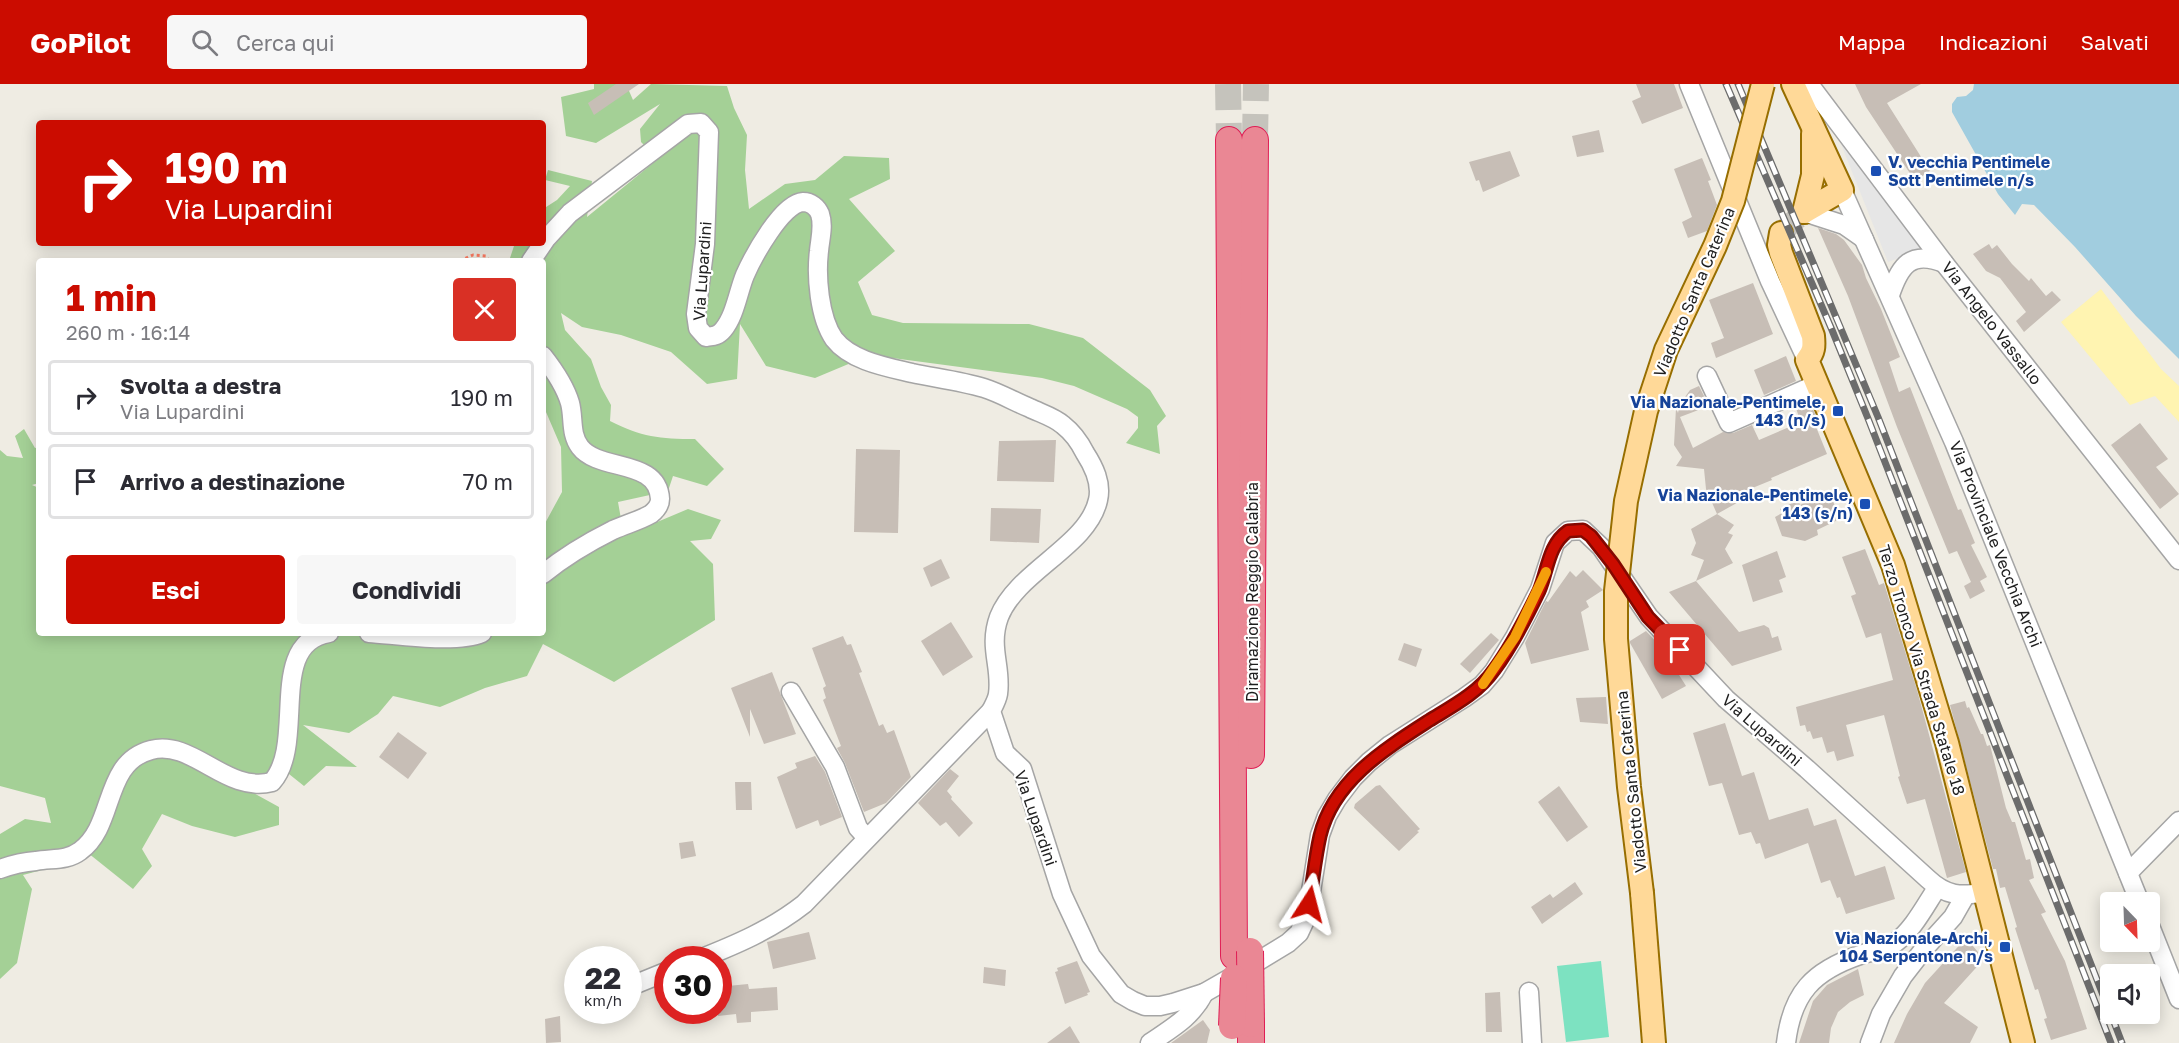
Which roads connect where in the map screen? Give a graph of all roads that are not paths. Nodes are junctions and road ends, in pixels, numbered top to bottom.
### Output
1 (1689, 84) edge
2 (1763, 84) edge
3 (1793, 84) edge
4 (1809, 84) edge
5 (1813, 126) junction
6 (1228, 140) tunnel mouth
7 (1256, 140) tunnel mouth
8 (1838, 180) junction
9 (1810, 191) junction
10 (1804, 213) junction
11 (1781, 233) dead end
12 (546, 239) edge
13 (1864, 239) junction
14 (1944, 263) junction
15 (1890, 295) junction
16 (546, 360) edge
17 (1807, 360) junction
18 (1707, 376) dead end
19 (1817, 384) junction
20 (2179, 560) edge
21 (546, 572) edge
22 (320, 636) edge
23 (416, 636) edge
24 (476, 636) edge
25 (790, 692) dead end
26 (991, 711) junction
27 (2179, 821) edge
28 (867, 838) junction
29 (0, 869) edge
30 (2128, 873) junction
31 (1937, 888) junction
32 (2136, 892) edge
33 (1975, 894) junction
34 (732, 946) edge
35 (2160, 951) edge
36 (1242, 953) junction
37 (1528, 992) dead end
38 (1204, 993) junction
39 (2179, 999) edge
40 (1242, 1034) edge
41 (1150, 1043) edge
42 (1532, 1043) edge
43 (1654, 1043) edge
44 (1786, 1043) edge
45 (1870, 1043) edge
46 (2023, 1043) edge

1 - 17 street, Terzo Tronco Via Strada Statale 18
2 - 43 main road, Viadotto Santa Caterina, bridge
3 - 5 main road
4 - 14 street, Via Angelo Vassallo
5 - 8 main road
5 - 9 main road
6 - 36 highway, Diramazione Reggio Calabria
7 - 36 highway, Diramazione Reggio Calabria
8 - 9 street
8 - 10 main road
8 - 13 street, Via Provinciale Vecchia Archi
9 - 10 main road
10 - 13 street
11 - 17 main road
12 - 26 street, Via Lupardini
13 - 15 street, Via Provinciale Vecchia Archi
14 - 15 street
14 - 20 street, Via Angelo Vassallo
15 - 30 street, Via Provinciale Vecchia Archi
16 - 21 street
17 - 19 main road, Terzo Tronco Via Strada Statale 18
18 - 19 street
19 - 33 main road, Terzo Tronco Via Strada Statale 18
22 - 29 street
23 - 24 street
25 - 28 street
26 - 28 street
26 - 38 street, Via Lupardini
27 - 30 street
28 - 34 street
30 - 32 street, Via Provinciale Vecchia Archi
31 - 33 street, Via Lupardini
31 - 38 street, Via Lupardini
31 - 44 street
33 - 45 street
33 - 46 main road, Terzo Tronco Via Strada Statale 18
35 - 39 street
36 - 40 highway, Diramazione Reggio Calabria, bridge
37 - 42 street
38 - 41 street

